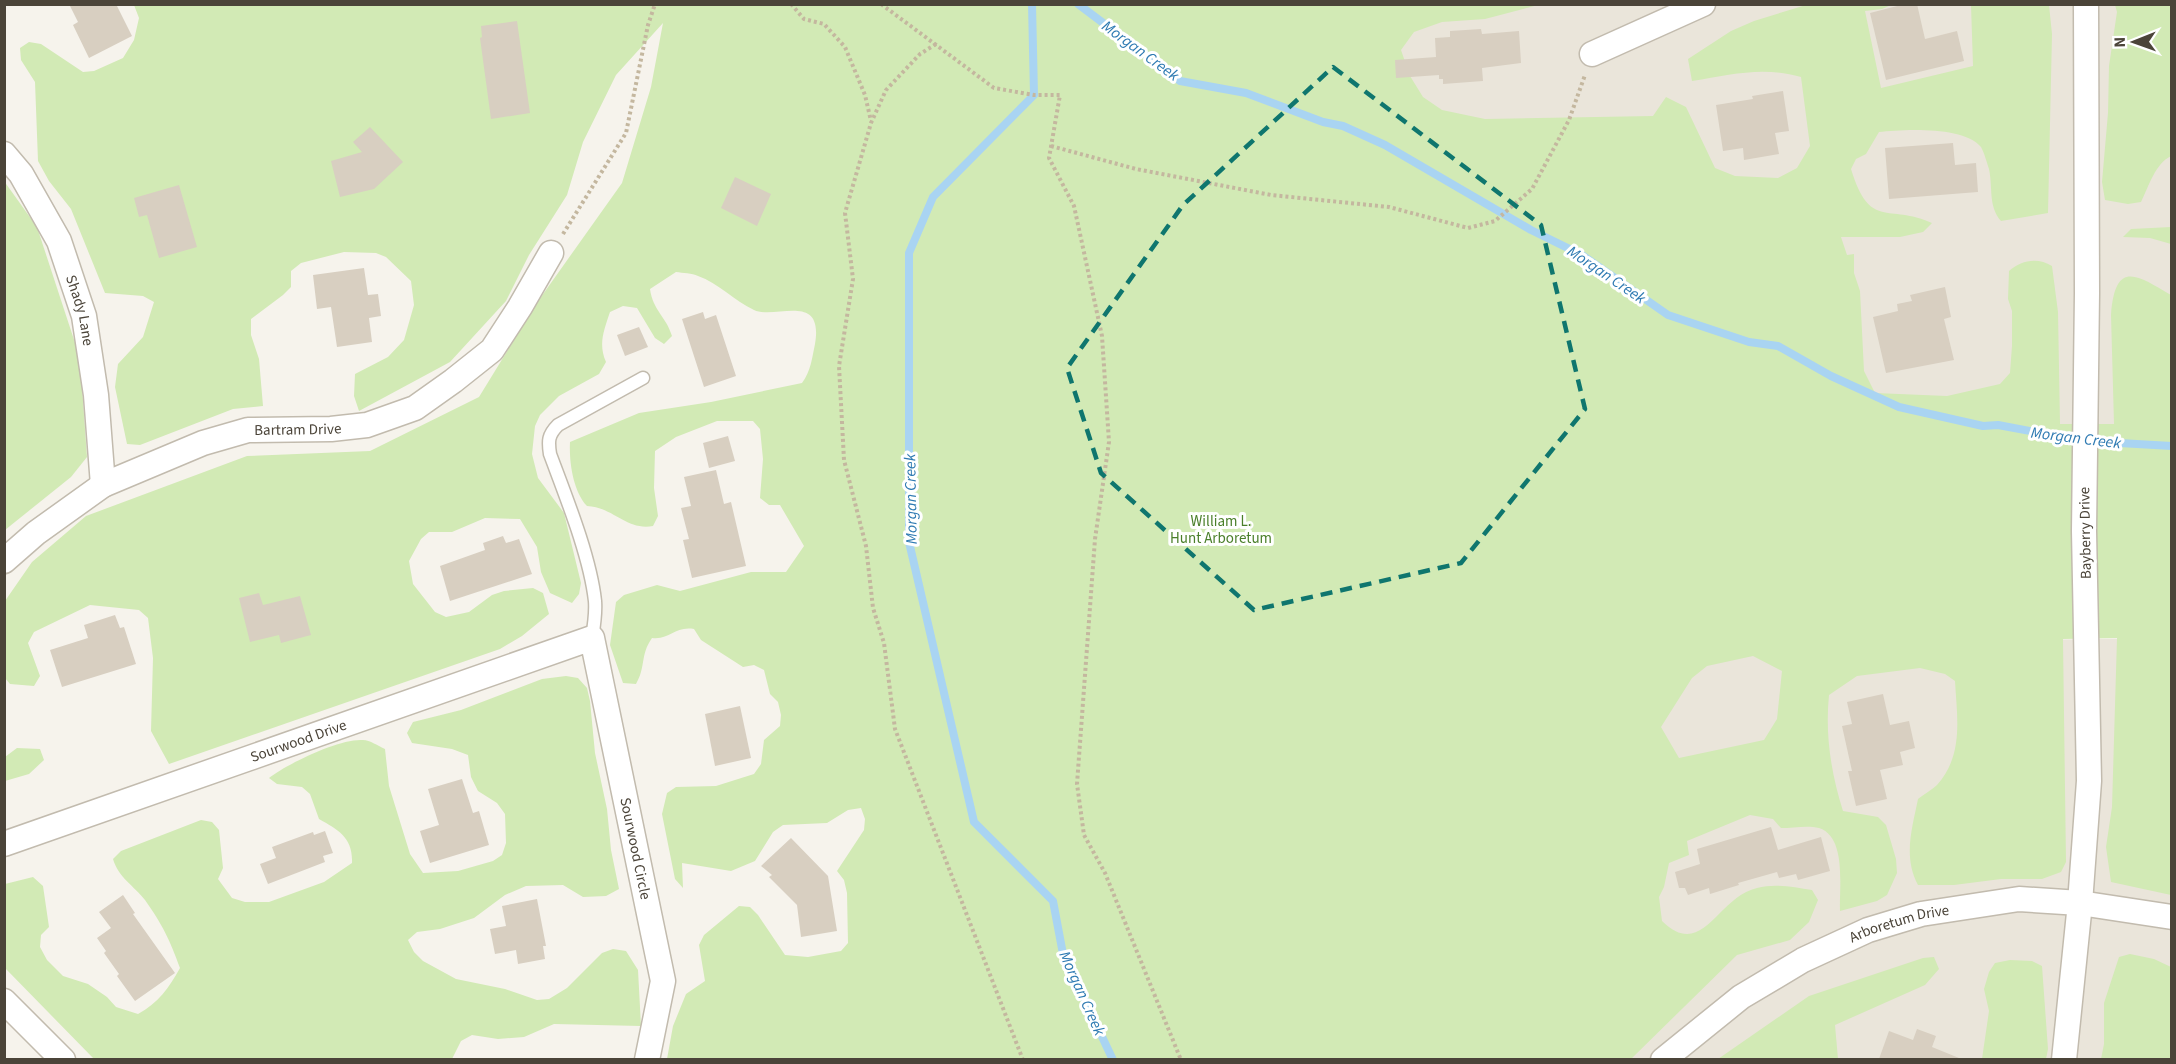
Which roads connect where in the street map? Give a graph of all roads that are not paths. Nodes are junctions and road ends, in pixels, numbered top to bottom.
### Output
1 (1703, 4) edge
2 (2086, 4) edge
3 (1592, 54) road end
4 (4, 154) edge
5 (551, 253) road end
6 (643, 378) dead end
7 (103, 485) junction
8 (4, 561) edge
9 (592, 638) junction
10 (4, 844) edge
11 (2080, 903) junction
12 (2172, 917) edge
13 (4, 1001) edge
14 (38, 1051) edge
15 (63, 1059) edge
16 (647, 1059) edge
17 (1663, 1059) edge
18 (2064, 1059) edge

1 - 3 street
2 - 11 street, Bayberry Drive
4 - 7 street, Shady Lane
5 - 7 street, Bartram Drive
6 - 9 lane
7 - 8 street, Bartram Drive
9 - 10 street, Sourwood Drive
9 - 16 street, Sourwood Circle
11 - 12 street, Arboretum Drive
11 - 17 street, Arboretum Drive
11 - 18 street, Bayberry Drive
13 - 14 street
14 - 15 street

